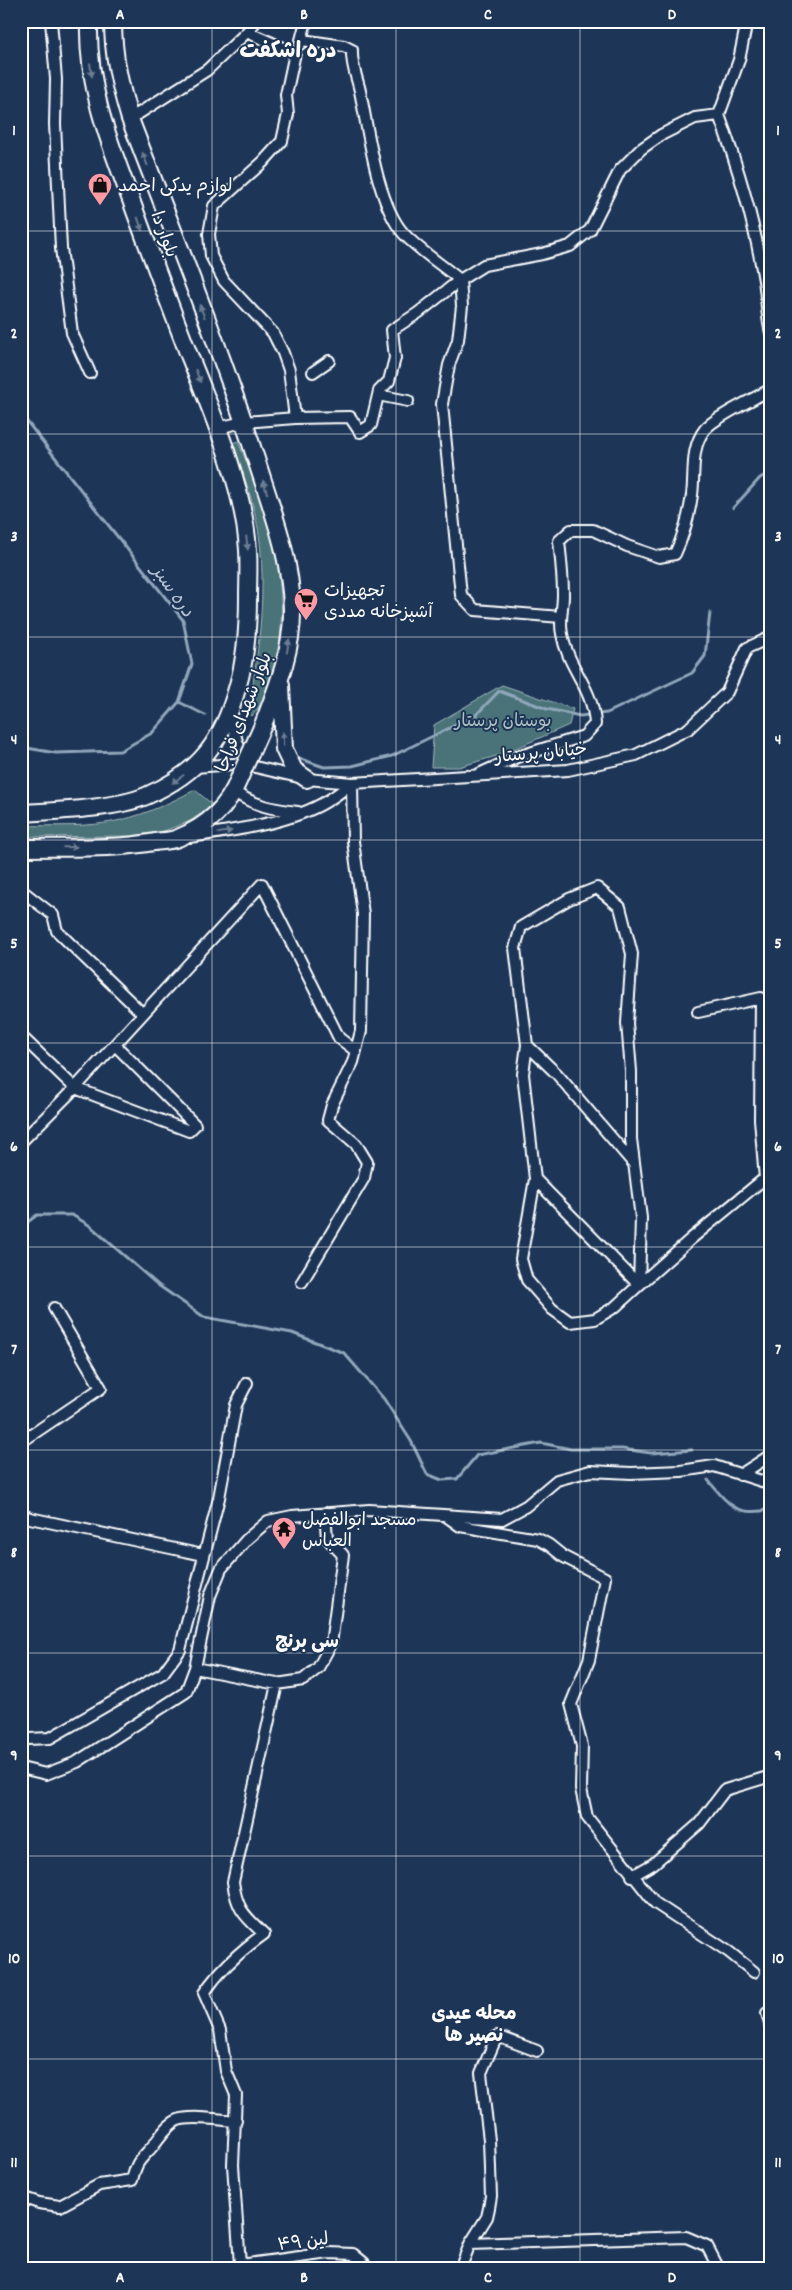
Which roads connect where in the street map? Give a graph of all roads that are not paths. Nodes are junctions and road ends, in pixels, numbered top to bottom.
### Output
1 (51, 21) edge
2 (89, 21) edge
3 (113, 21) edge
4 (256, 21) edge
5 (306, 21) edge
6 (747, 21) edge
7 (247, 32) junction
8 (302, 40) junction
9 (295, 53) junction
10 (719, 115) junction
11 (130, 119) junction
12 (460, 280) junction
13 (771, 332) edge
14 (329, 361) dead end
15 (313, 372) dead end
16 (90, 373) dead end
17 (771, 390) edge
18 (378, 395) junction
19 (408, 401) dead end
20 (295, 418) junction
21 (244, 422) junction
22 (218, 428) junction
23 (561, 617) junction
24 (771, 637) edge
25 (281, 676) junction
26 (230, 715) junction
27 (195, 767) junction
28 (479, 774) junction
29 (244, 776) junction
30 (307, 778) junction
31 (352, 783) junction
32 (301, 812) junction
33 (21, 813) edge
34 (177, 839) junction
35 (21, 848) edge
36 (21, 890) edge
37 (698, 1012) dead end
38 (143, 1014) junction
39 (21, 1036) edge
40 (115, 1045) junction
41 (527, 1045) junction
42 (356, 1051) junction
43 (76, 1088) junction
44 (21, 1142) edge
45 (634, 1164) junction
46 (768, 1176) edge
47 (535, 1179) junction
48 (302, 1282) dead end
49 (639, 1285) junction
50 (54, 1308) dead end
51 (247, 1383) dead end
52 (21, 1442) edge
53 (771, 1454) edge
54 (740, 1475) junction
55 (771, 1484) edge
56 (325, 1513) junction
57 (21, 1514) edge
58 (445, 1516) junction
59 (203, 1555) junction
60 (195, 1668) junction
61 (277, 1684) junction
62 (21, 1734) edge
63 (21, 1768) edge
64 (771, 1776) edge
65 (632, 1876) junction
66 (754, 1972) dead end
67 (768, 2013) dead end
68 (771, 2028) edge
69 (537, 2051) dead end
70 (236, 2121) junction
71 (21, 2197) edge
72 (470, 2244) junction
73 (240, 2267) edge
74 (364, 2269) edge
75 (460, 2269) edge
76 (719, 2269) edge

1 - 16 street
2 -> 22 main road, بلوار دا
3 - 11 main road, بلوار دا
4 - 7 street
5 - 8 street
6 - 10 street
7 - 9 street
7 - 11 street
8 - 9 street
8 - 12 street
9 - 20 street
10 - 12 street
10 - 13 street
21 -> 11 main road, بلوار دا
12 - 18 street
12 - 23 street
14 - 15 street
17 - 23 street
18 - 19 street
18 - 20 street
20 - 21 street
21 - 22 street
25 -> 21 main road, بلوار شهدای فراجا
22 -> 26 main road, بلوار شهدای فراجا
23 - 28 street
24 - 28 street, خیابان پرستار
25 - 29 main road, بلوار شهدای فراجا, bridge
30 -> 25 main road
26 - 27 main road, بلوار شهدای فراجا
26 - 29 street
27 - 29 street, خیابان پرستار
27 -> 33 main road, بلوار شهدای فراجا
28 - 31 street, خیابان پرستار
29 - 30 street, خیابان پرستار
29 - 32 street
29 - 34 main road, بلوار شهدای فراجا
30 - 31 street, خیابان پرستار
31 - 32 street
31 - 42 street
34 -> 32 street
35 -> 34 main road, بلوار شهدای فراجا
36 - 38 street
37 - 46 street
38 - 40 street
38 - 42 street
39 - 43 street
40 - 43 street
40 - 43 street
41 - 45 street
41 - 45 street
41 - 47 street
42 - 48 street
43 - 44 street
45 - 49 street
46 - 49 street
47 - 49 street
47 - 49 street
50 - 52 street
51 - 59 street
53 - 54 street
54 - 55 street
54 - 58 street
56 - 58 street
56 - 60 street
56 - 61 street
57 - 59 street
58 - 65 street
59 - 62 street
60 - 61 street
60 - 63 street
61 - 70 street
64 - 65 street
65 - 66 street
67 - 68 street
69 - 72 street
70 - 71 street
70 - 73 street
72 - 75 street
72 - 76 street
73 - 74 street, لین ۴۹

